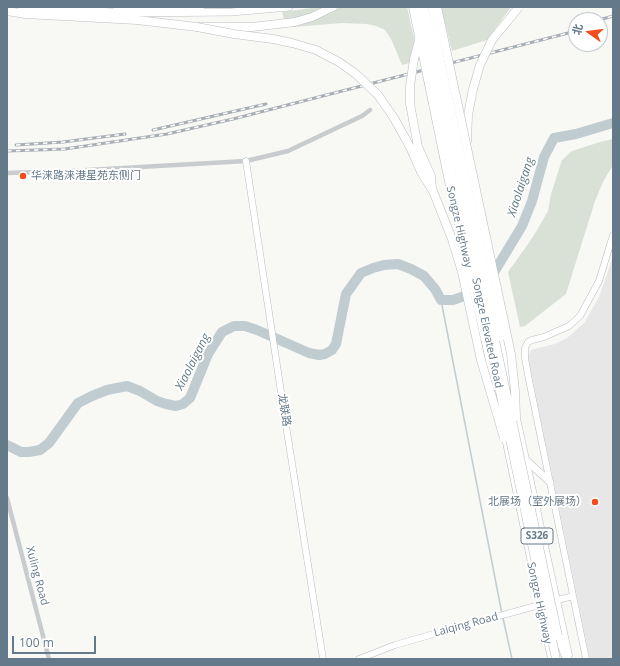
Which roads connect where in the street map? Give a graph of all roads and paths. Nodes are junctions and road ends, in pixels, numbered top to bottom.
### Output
1 (21, 7) edge
2 (117, 7) edge
3 (200, 7) edge
4 (287, 7) edge
5 (333, 7) edge
6 (412, 7) edge
7 (417, 7) edge
8 (424, 7) edge
9 (432, 7) edge
10 (437, 7) edge
11 (519, 7) edge
12 (277, 8) edge
13 (7, 10) edge
14 (197, 28) junction
15 (370, 110) dead end
16 (467, 143) junction
17 (246, 161) junction
18 (7, 173) edge
19 (432, 191) junction
20 (613, 236) edge
21 (516, 435) junction
22 (526, 460) junction
23 (550, 482) junction
24 (7, 498) edge
25 (528, 524) junction
26 (573, 596) junction
27 (557, 601) junction
28 (540, 604) junction
29 (558, 636) junction
30 (49, 659) edge
31 (323, 659) edge
32 (359, 659) edge
33 (551, 659) edge
34 (556, 659) edge
35 (563, 659) edge
36 (568, 659) edge
37 (586, 659) edge

1 - 12 main road
2 - 3 highway
4 - 12 main road
5 - 14 highway, bridge
6 - 28 main road, Songze Highway, bridge
7 - 25 highway, Songze Elevated Road, bridge
8 - 21 highway, Songze Elevated Road, bridge
9 - 19 highway, bridge
9 - 22 main road, Songze Highway, bridge
10 - 16 highway, bridge
11 - 16 highway, bridge
13 - 14 highway
14 - 19 highway, bridge
15 - 17 street
16 - 21 highway, bridge
17 - 18 street
17 - 31 main road, 龙联路
19 - 25 highway, bridge
20 - 23 main road
21 - 29 highway, Songze Elevated Road / S326, bridge
22 - 23 main road
22 - 27 main road, Songze Highway
23 - 26 main road
24 - 30 street, Xuling Road
25 - 34 highway, Songze Elevated Road / S326, bridge
26 - 27 main road, Laiqing Road
26 - 37 main road
27 - 28 main road, Laiqing Road
27 - 36 main road, Songze Highway
28 - 32 main road, Laiqing Road
28 - 33 main road, Songze Highway
29 - 35 highway, Songze Elevated Road / S326
29 - 36 highway

